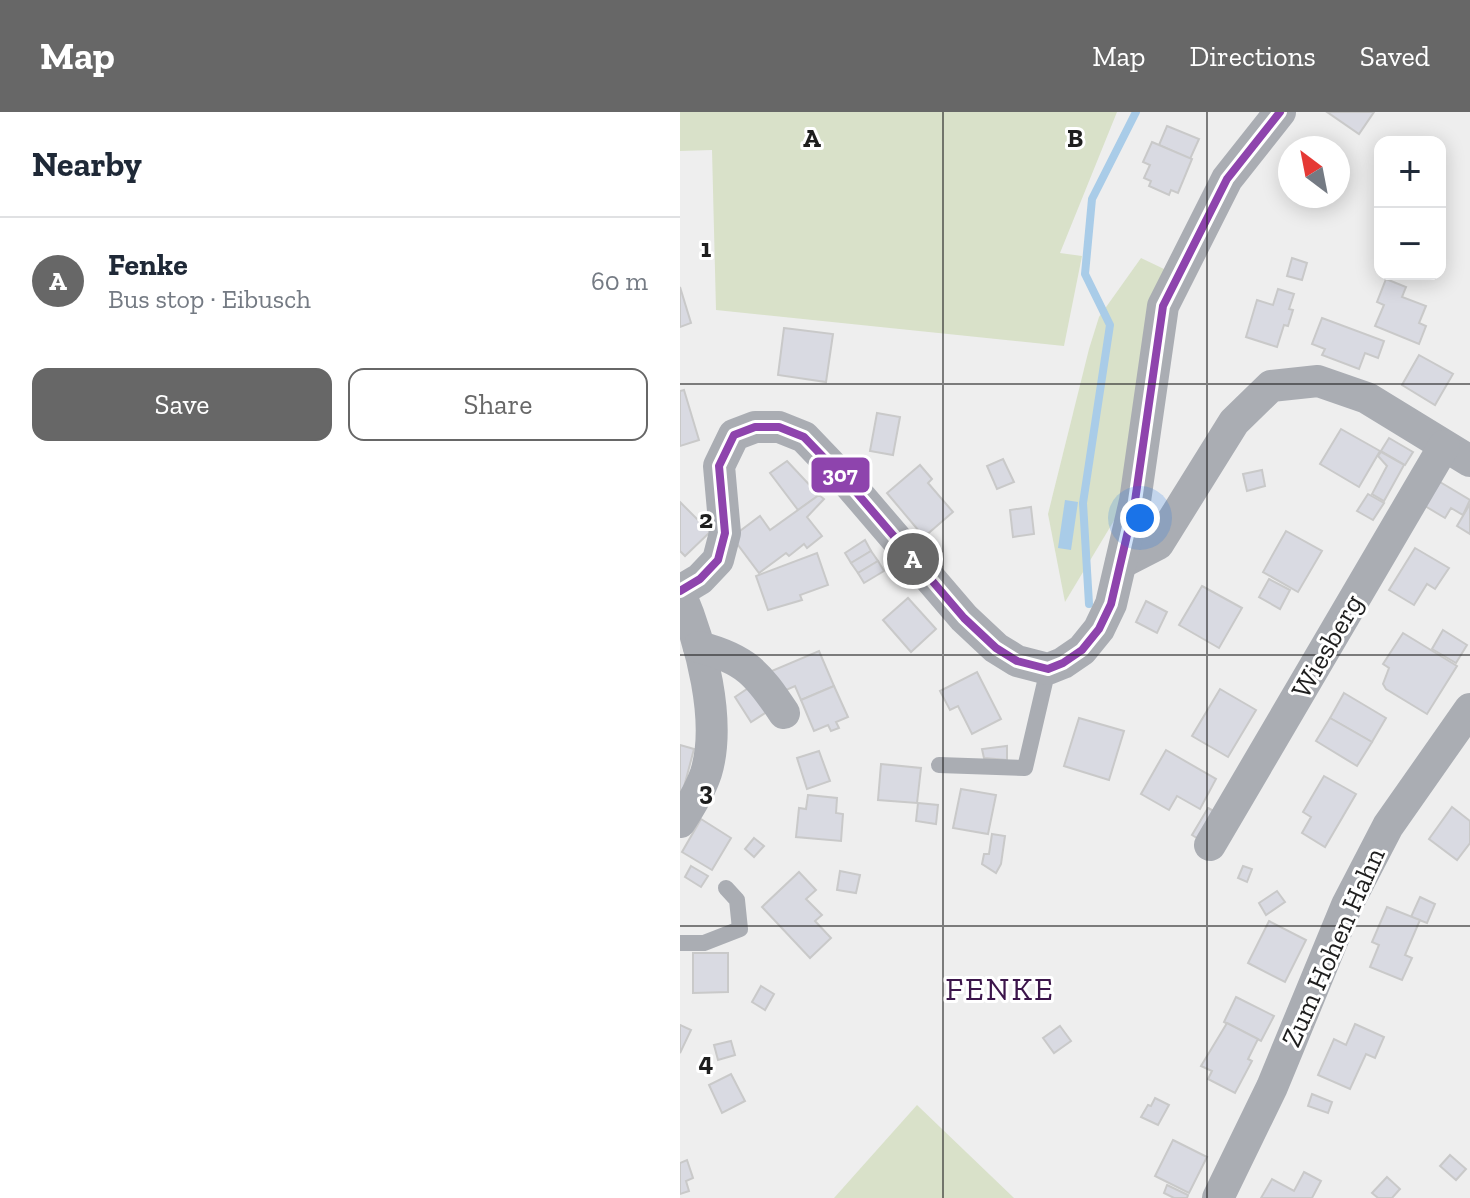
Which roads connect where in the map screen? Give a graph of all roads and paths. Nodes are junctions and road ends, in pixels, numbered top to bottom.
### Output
1 (1280, 112) edge
2 (1457, 454) edge
3 (1121, 563) junction
4 (680, 592) edge
5 (699, 647) junction
6 (1048, 669) junction
7 (1470, 709) edge
8 (784, 713) dead end
9 (939, 765) dead end
10 (680, 822) edge
11 (1210, 845) dead end
12 (726, 888) dead end
13 (680, 943) edge
14 (1218, 1198) edge

1 - 3 street
2 - 3 street
2 - 11 street, Wiesberg
3 - 6 street
4 - 5 street
4 - 6 street
5 - 8 street
5 - 10 street
6 - 9 lane
7 - 14 street, Zum Hohen Hahn
12 - 13 lane

